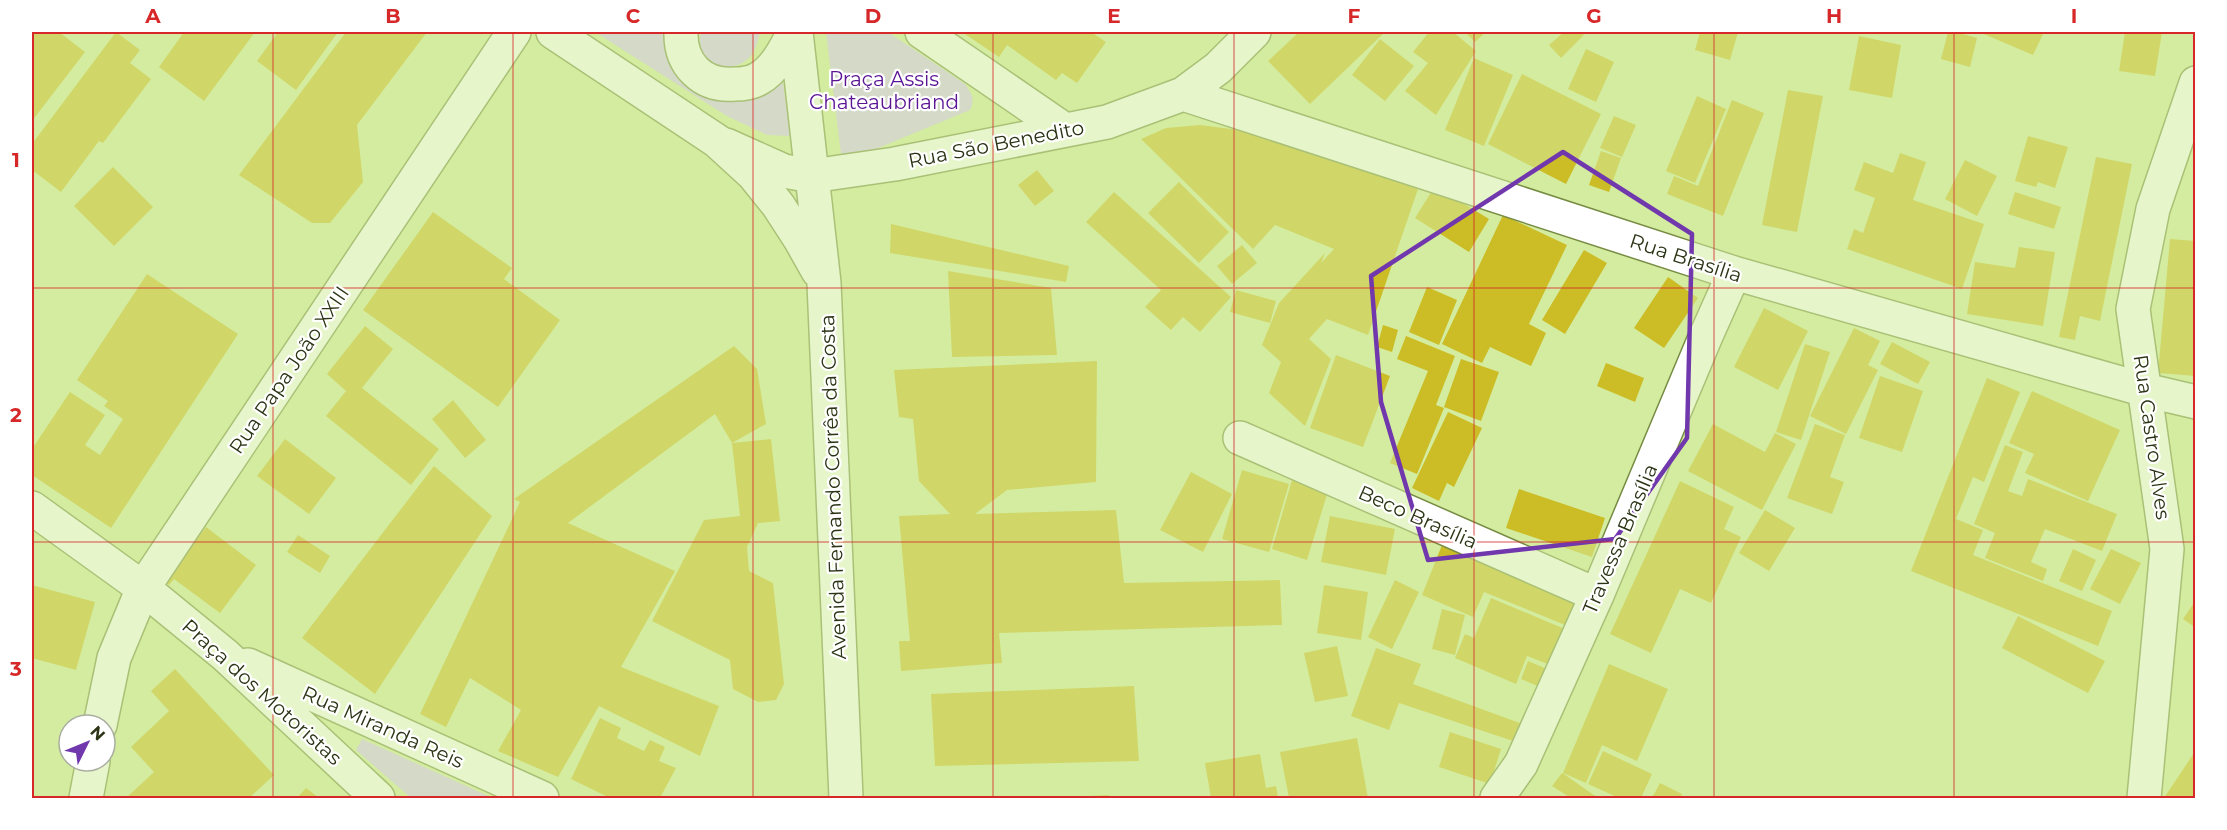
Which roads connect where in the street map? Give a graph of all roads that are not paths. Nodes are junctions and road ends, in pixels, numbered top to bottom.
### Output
1 (514, 32) edge
2 (553, 32) edge
3 (681, 32) edge
4 (795, 32) edge
5 (922, 32) edge
6 (1254, 32) edge
7 (2196, 83) edge
8 (1183, 94) junction
9 (1065, 130) junction
10 (717, 141) junction
11 (812, 176) junction
12 (1734, 273) junction
13 (824, 283) junction
14 (2145, 390) junction
15 (2196, 402) edge
16 (1240, 438) dead end
17 (32, 508) edge
18 (143, 588) junction
19 (1597, 596) junction
20 (225, 655) junction
21 (103, 713) edge
22 (91, 773) edge
23 (86, 798) edge
24 (378, 798) edge
25 (542, 798) edge
26 (846, 798) edge
27 (1497, 798) edge
28 (2145, 798) edge

1 - 18 street, Rua Papa João XXIII
2 - 10 street
3 - 4 street
4 - 11 street, Avenida Fernando Corrêa da Costa
5 - 9 street
6 - 8 street, Rua São Benedito
7 - 14 street, Rua Castro Alves
8 - 9 street, Rua São Benedito
8 - 12 street, Rua Brasília
9 - 11 street, Rua São Benedito
10 - 11 street, Rua São Benedito
10 - 13 street
11 - 13 street, Avenida Fernando Corrêa da Costa
12 - 14 street, Rua Brasília
12 - 19 street, Travessa Brasília
13 - 26 street, Avenida Fernando Corrêa da Costa
14 - 15 street, Rua Brasília
14 - 28 street, Rua Castro Alves
16 - 19 street, Beco Brasília
17 - 18 street
18 - 20 street, Praça dos Motoristas
18 - 21 street, Rua Papa João XXIII
19 - 27 street, Travessa Brasília
20 - 24 street, Praça dos Motoristas
20 - 25 street, Rua Miranda Reis
22 - 23 street

